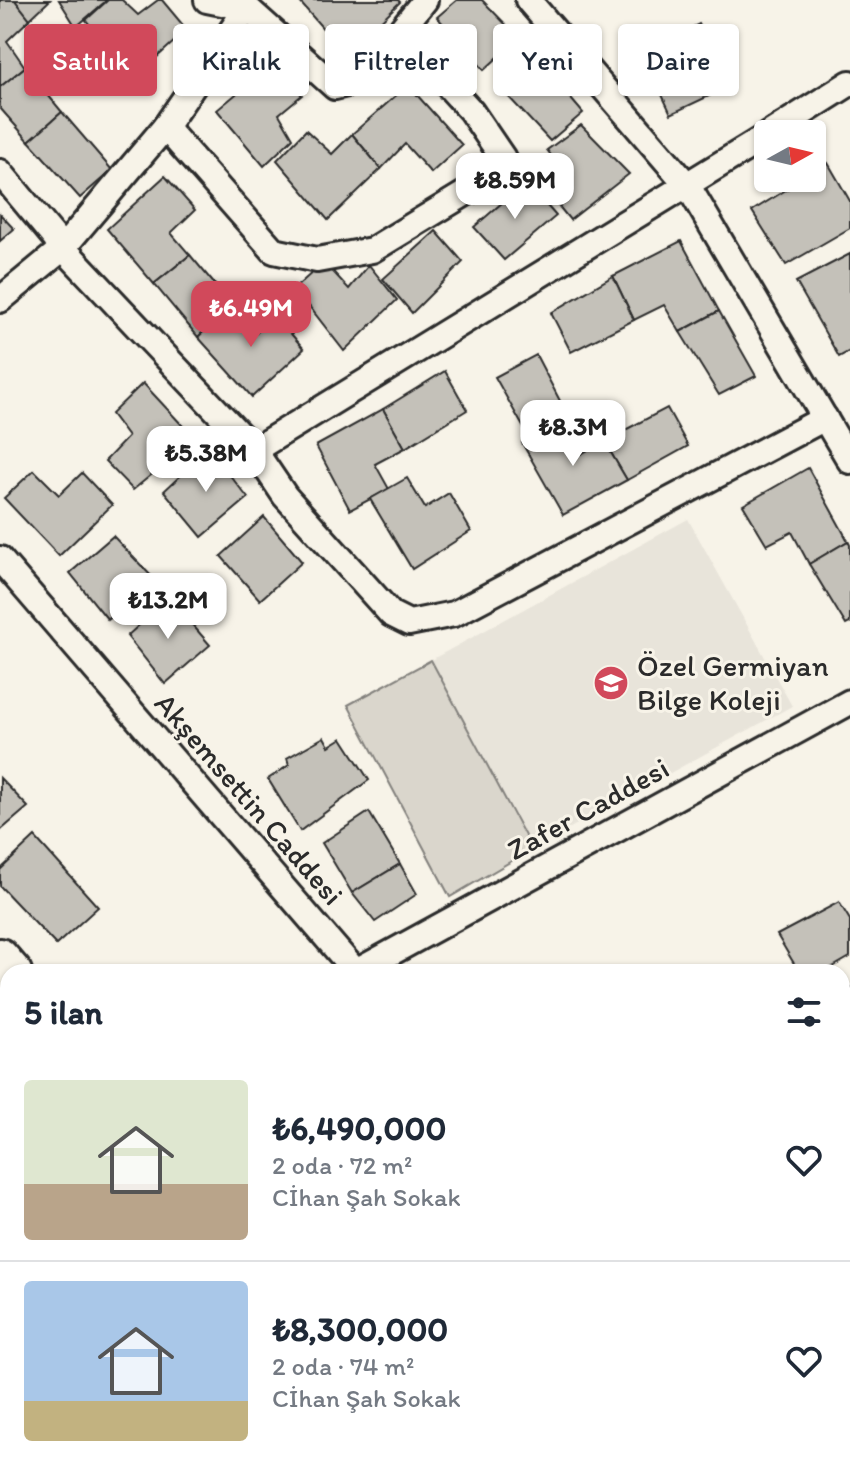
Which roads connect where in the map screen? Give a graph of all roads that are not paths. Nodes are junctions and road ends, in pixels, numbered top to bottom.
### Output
1 (207, 0) edge
2 (425, 0) edge
3 (528, 0) edge
4 (247, 8) junction
5 (406, 24) edge
6 (325, 78) edge
7 (850, 83) edge
8 (457, 96) edge
9 (791, 120) edge
10 (165, 127) junction
11 (754, 143) edge
12 (0, 172) edge
13 (688, 186) junction
14 (63, 248) junction
15 (0, 300) edge
16 (825, 418) junction
17 (254, 450) junction
18 (850, 461) edge
19 (0, 559) edge
20 (850, 702) edge
21 (349, 964) edge
22 (371, 964) edge

1 - 4 street
2 - 5 street
3 - 13 street
4 - 6 street
4 - 10 street
7 - 9 street
8 - 10 street
10 - 14 street
11 - 13 street
12 - 14 street
13 - 16 street
13 - 17 street
14 - 15 street
14 - 17 street
16 - 17 street
16 - 18 street
19 - 21 street, Akşemsettin Caddesi
20 - 22 street, Zafer Caddesi

